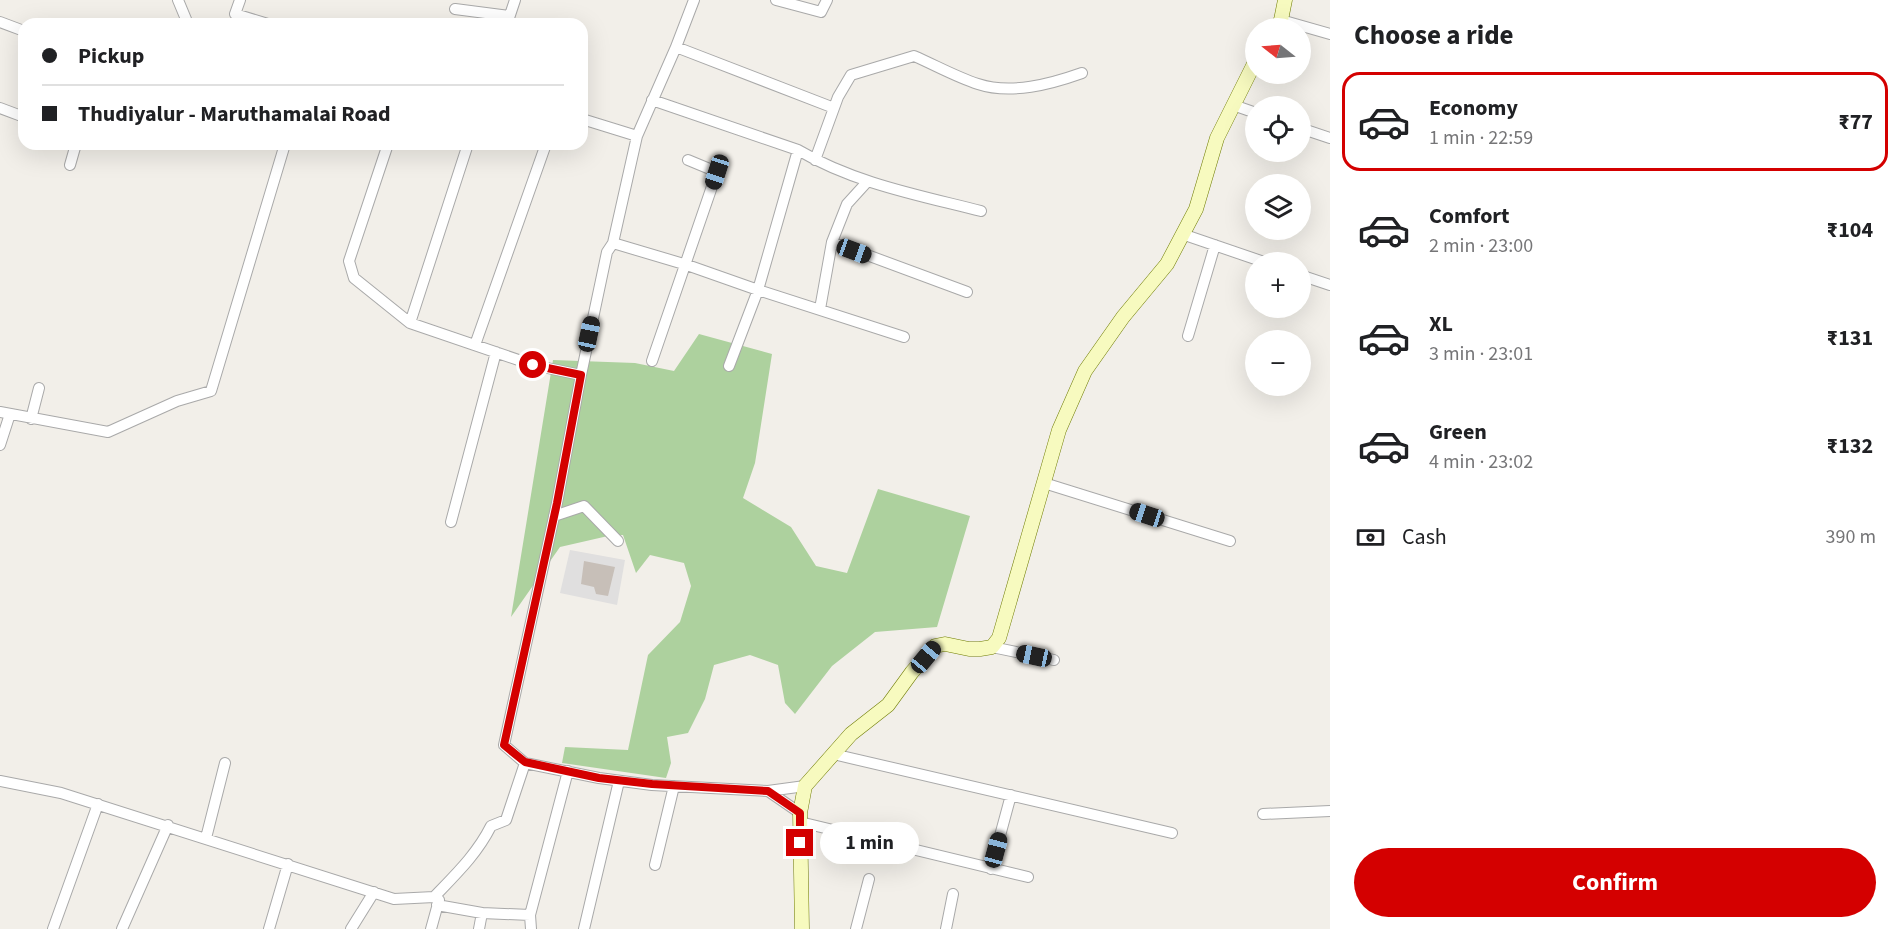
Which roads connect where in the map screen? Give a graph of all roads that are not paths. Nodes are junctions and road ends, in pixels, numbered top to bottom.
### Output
1 (178, 0) edge
2 (240, 0) edge
3 (515, 0) edge
4 (694, 0) edge
5 (776, 0) edge
6 (827, 0) edge
7 (1284, 0) edge
8 (455, 9) dead end
9 (186, 18) edge
10 (248, 18) edge
11 (498, 18) edge
12 (509, 18) edge
13 (1280, 18) edge
14 (0, 22) edge
15 (18, 29) edge
16 (1311, 30) edge
17 (1330, 34) edge
18 (676, 47) junction
19 (1082, 73) dead end
20 (1245, 82) edge
21 (652, 100) junction
22 (1233, 105) junction
23 (0, 108) edge
24 (834, 108) junction
25 (1245, 109) edge
26 (18, 115) edge
27 (588, 121) edge
28 (1311, 132) edge
29 (637, 135) junction
30 (1330, 138) edge
31 (74, 150) edge
32 (283, 150) edge
33 (386, 150) edge
34 (466, 150) edge
35 (544, 150) edge
36 (798, 150) junction
37 (688, 160) dead end
38 (815, 160) junction
39 (70, 165) dead end
40 (867, 182) junction
41 (981, 211) dead end
42 (1182, 234) junction
43 (832, 242) junction
44 (613, 243) junction
45 (1215, 245) junction
46 (1245, 255) edge
47 (687, 265) junction
48 (1311, 279) edge
49 (1330, 285) edge
50 (758, 290) junction
51 (967, 292) dead end
52 (820, 309) junction
53 (410, 323) junction
54 (1188, 336) dead end
55 (904, 337) dead end
56 (475, 345) junction
57 (496, 352) junction
58 (652, 361) dead end
59 (729, 366) dead end
60 (581, 375) junction
61 (39, 388) dead end
62 (5, 413) edge
63 (31, 419) junction
64 (0, 445) edge
65 (1044, 483) junction
66 (554, 516) junction
67 (451, 522) dead end
68 (618, 541) dead end
69 (1230, 541) dead end
70 (992, 646) junction
71 (1054, 660) dead end
72 (833, 754) junction
73 (525, 762) junction
74 (225, 763) dead end
75 (568, 771) junction
76 (0, 781) edge
77 (619, 781) junction
78 (674, 786) junction
79 (805, 786) junction
80 (768, 791) junction
81 (1011, 795) junction
82 (98, 804) junction
83 (1330, 811) edge
84 (1263, 814) dead end
85 (800, 817) junction
86 (168, 825) junction
87 (1172, 833) dead end
88 (206, 838) junction
89 (288, 864) junction
90 (655, 865) dead end
91 (991, 868) junction
92 (1028, 878) dead end
93 (869, 879) dead end
94 (442, 888) junction
95 (374, 892) junction
96 (953, 894) dead end
97 (437, 905) junction
98 (482, 913) junction
99 (530, 915) junction
100 (53, 929) edge
101 (122, 929) edge
102 (269, 929) edge
103 (351, 929) edge
104 (431, 929) edge
105 (479, 929) edge
106 (531, 929) edge
107 (584, 929) edge
108 (802, 929) edge
109 (856, 929) edge
110 (946, 929) edge

1 - 9 street
2 - 10 street
3 - 12 street
4 - 18 street
5 - 6 street
7 - 13 main road
8 - 11 street
14 - 15 street
16 - 17 street
18 - 21 street
18 - 24 street
19 - 24 street
20 - 22 main road
21 - 29 street
21 - 36 street
22 - 25 street
22 - 42 main road
23 - 26 street
24 - 38 street
27 - 29 street
28 - 30 street
29 - 44 street
31 - 39 street
32 - 63 street
33 - 53 street
34 - 53 street
35 - 56 street
36 - 38 street
36 - 50 street
37 - 47 street
38 - 40 street
40 - 41 street
40 - 43 street
42 - 45 street
42 - 65 main road
43 - 51 street
43 - 52 street
44 - 47 street
44 - 60 street
45 - 46 street
45 - 54 street
47 - 50 street
47 - 58 street
48 - 49 street
50 - 52 street
50 - 59 street
52 - 55 street
53 - 56 street
56 - 57 street
57 - 60 street
57 - 67 street
60 - 66 street
61 - 63 street
62 - 63 street
62 - 64 street
65 - 69 street
65 - 70 main road
66 - 68 street
66 - 73 street
70 - 71 street
70 - 72 main road
72 - 79 main road
72 - 81 street
73 - 75 street
73 - 94 street
74 - 88 street
75 - 77 street
75 - 99 street
76 - 82 street
77 - 78 street
77 - 107 street
78 - 80 street
78 - 90 street
79 - 80 street
79 - 85 main road
80 - 85 street
81 - 87 street
81 - 91 street
82 - 86 street
82 - 100 street
83 - 84 street
85 - 91 street
85 - 108 main road
86 - 88 street
86 - 101 street
88 - 89 street
89 - 95 street
89 - 102 street
91 - 92 street
93 - 109 street
94 - 95 street
94 - 97 street
95 - 103 street
96 - 110 street
97 - 98 street
97 - 104 street
98 - 99 street
98 - 105 street
99 - 106 street

